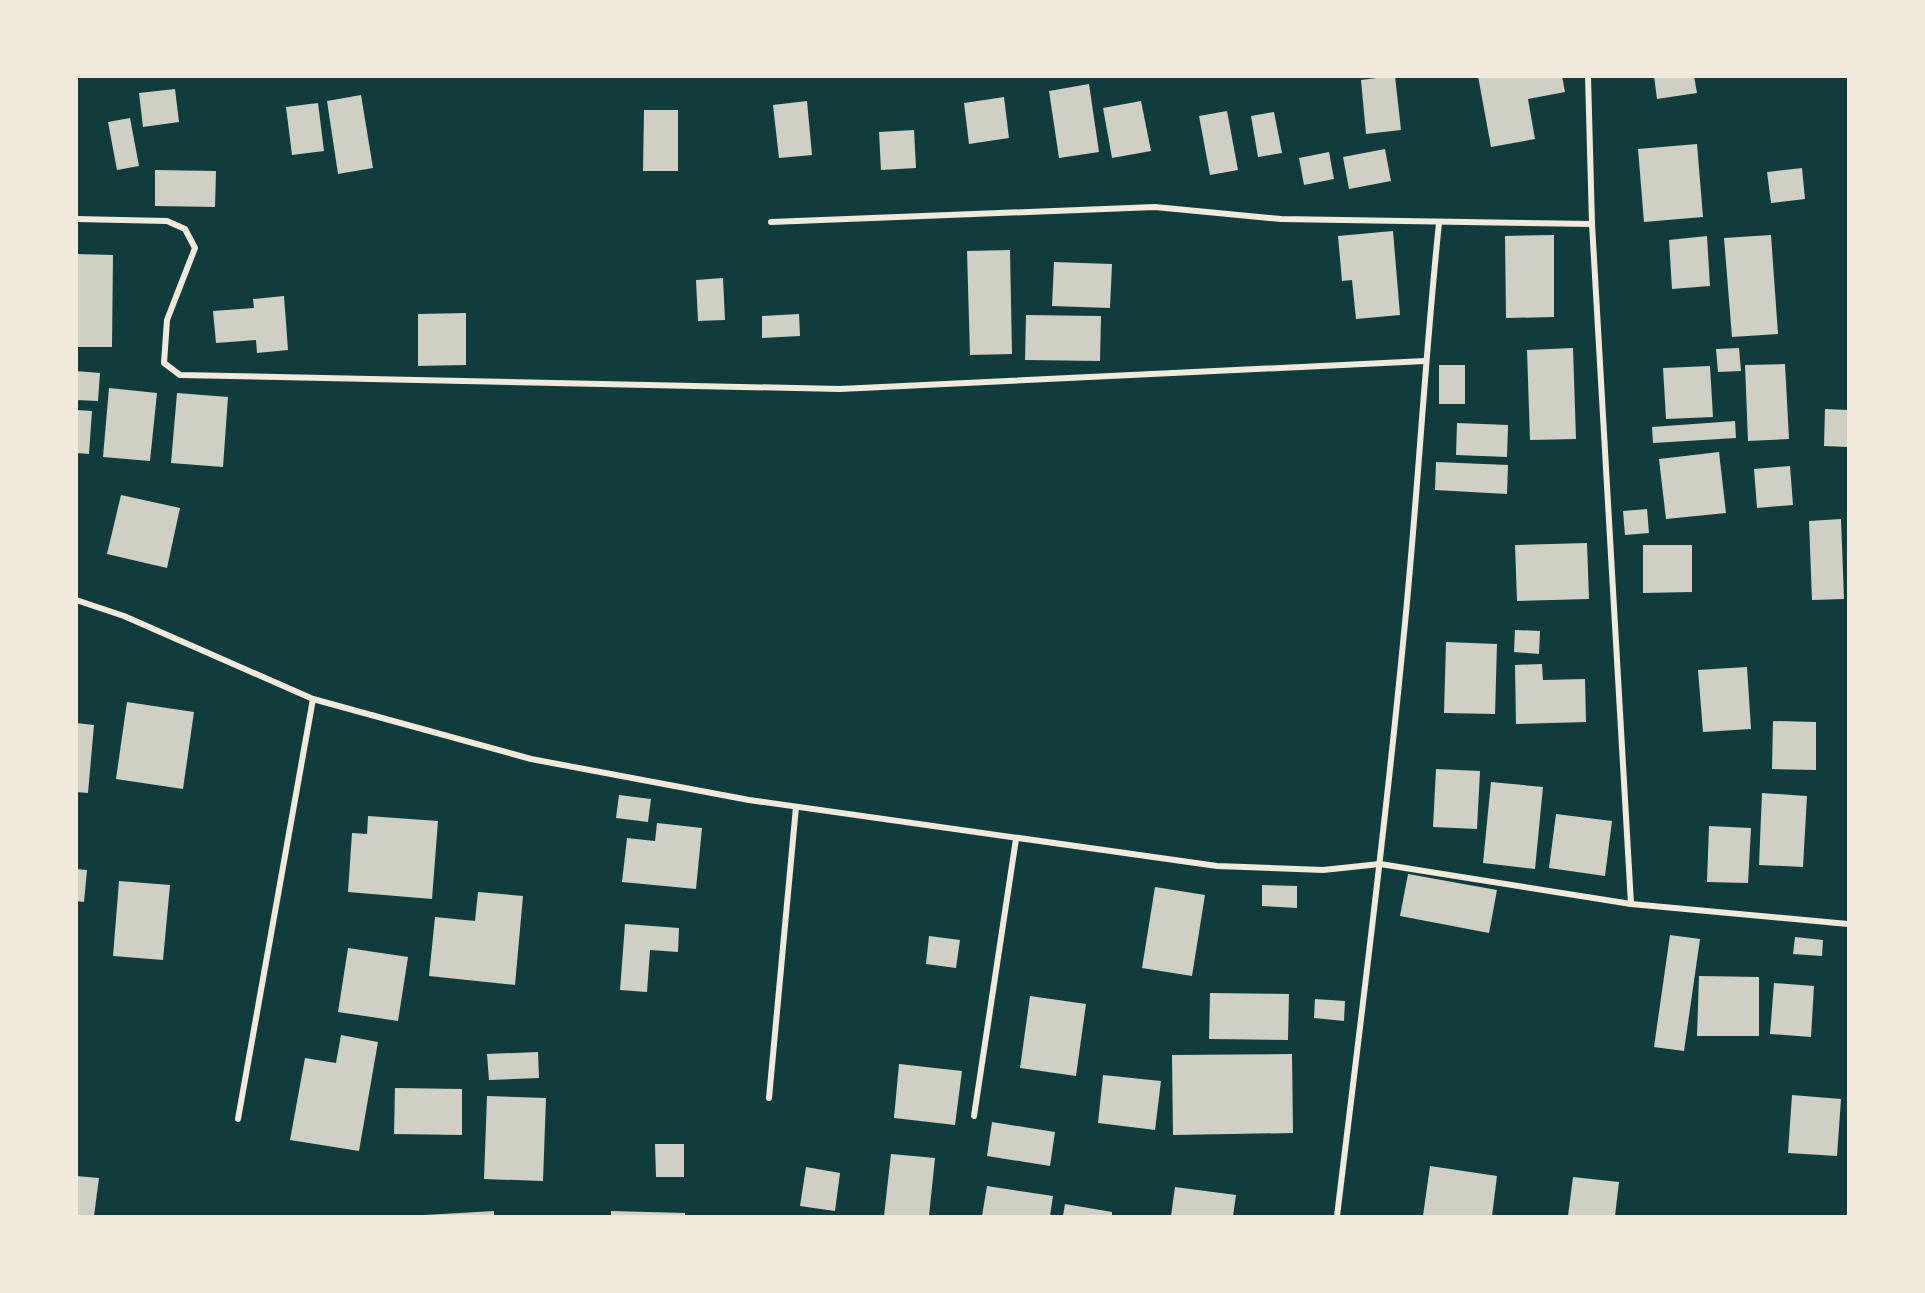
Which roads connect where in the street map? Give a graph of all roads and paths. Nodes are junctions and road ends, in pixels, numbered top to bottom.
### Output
1 (1588, 76) edge
2 (76, 219) edge
3 (771, 222) dead end
4 (1439, 223) junction
5 (1592, 224) junction
6 (1425, 361) junction
7 (76, 600) edge
8 (314, 699) junction
9 (796, 807) junction
10 (1016, 839) junction
11 (1380, 864) junction
12 (1631, 904) junction
13 (1848, 924) edge
14 (769, 1098) dead end
15 (974, 1116) dead end
16 (238, 1119) dead end
17 (1337, 1216) edge

1 - 5 street
2 - 6 street
3 - 4 street
4 - 5 street
4 - 6 street
5 - 12 street
6 - 11 street
7 - 8 street
8 - 9 street
8 - 16 street
9 - 10 street
9 - 14 street
10 - 11 street
10 - 15 street
11 - 12 street
11 - 17 street
12 - 13 street

